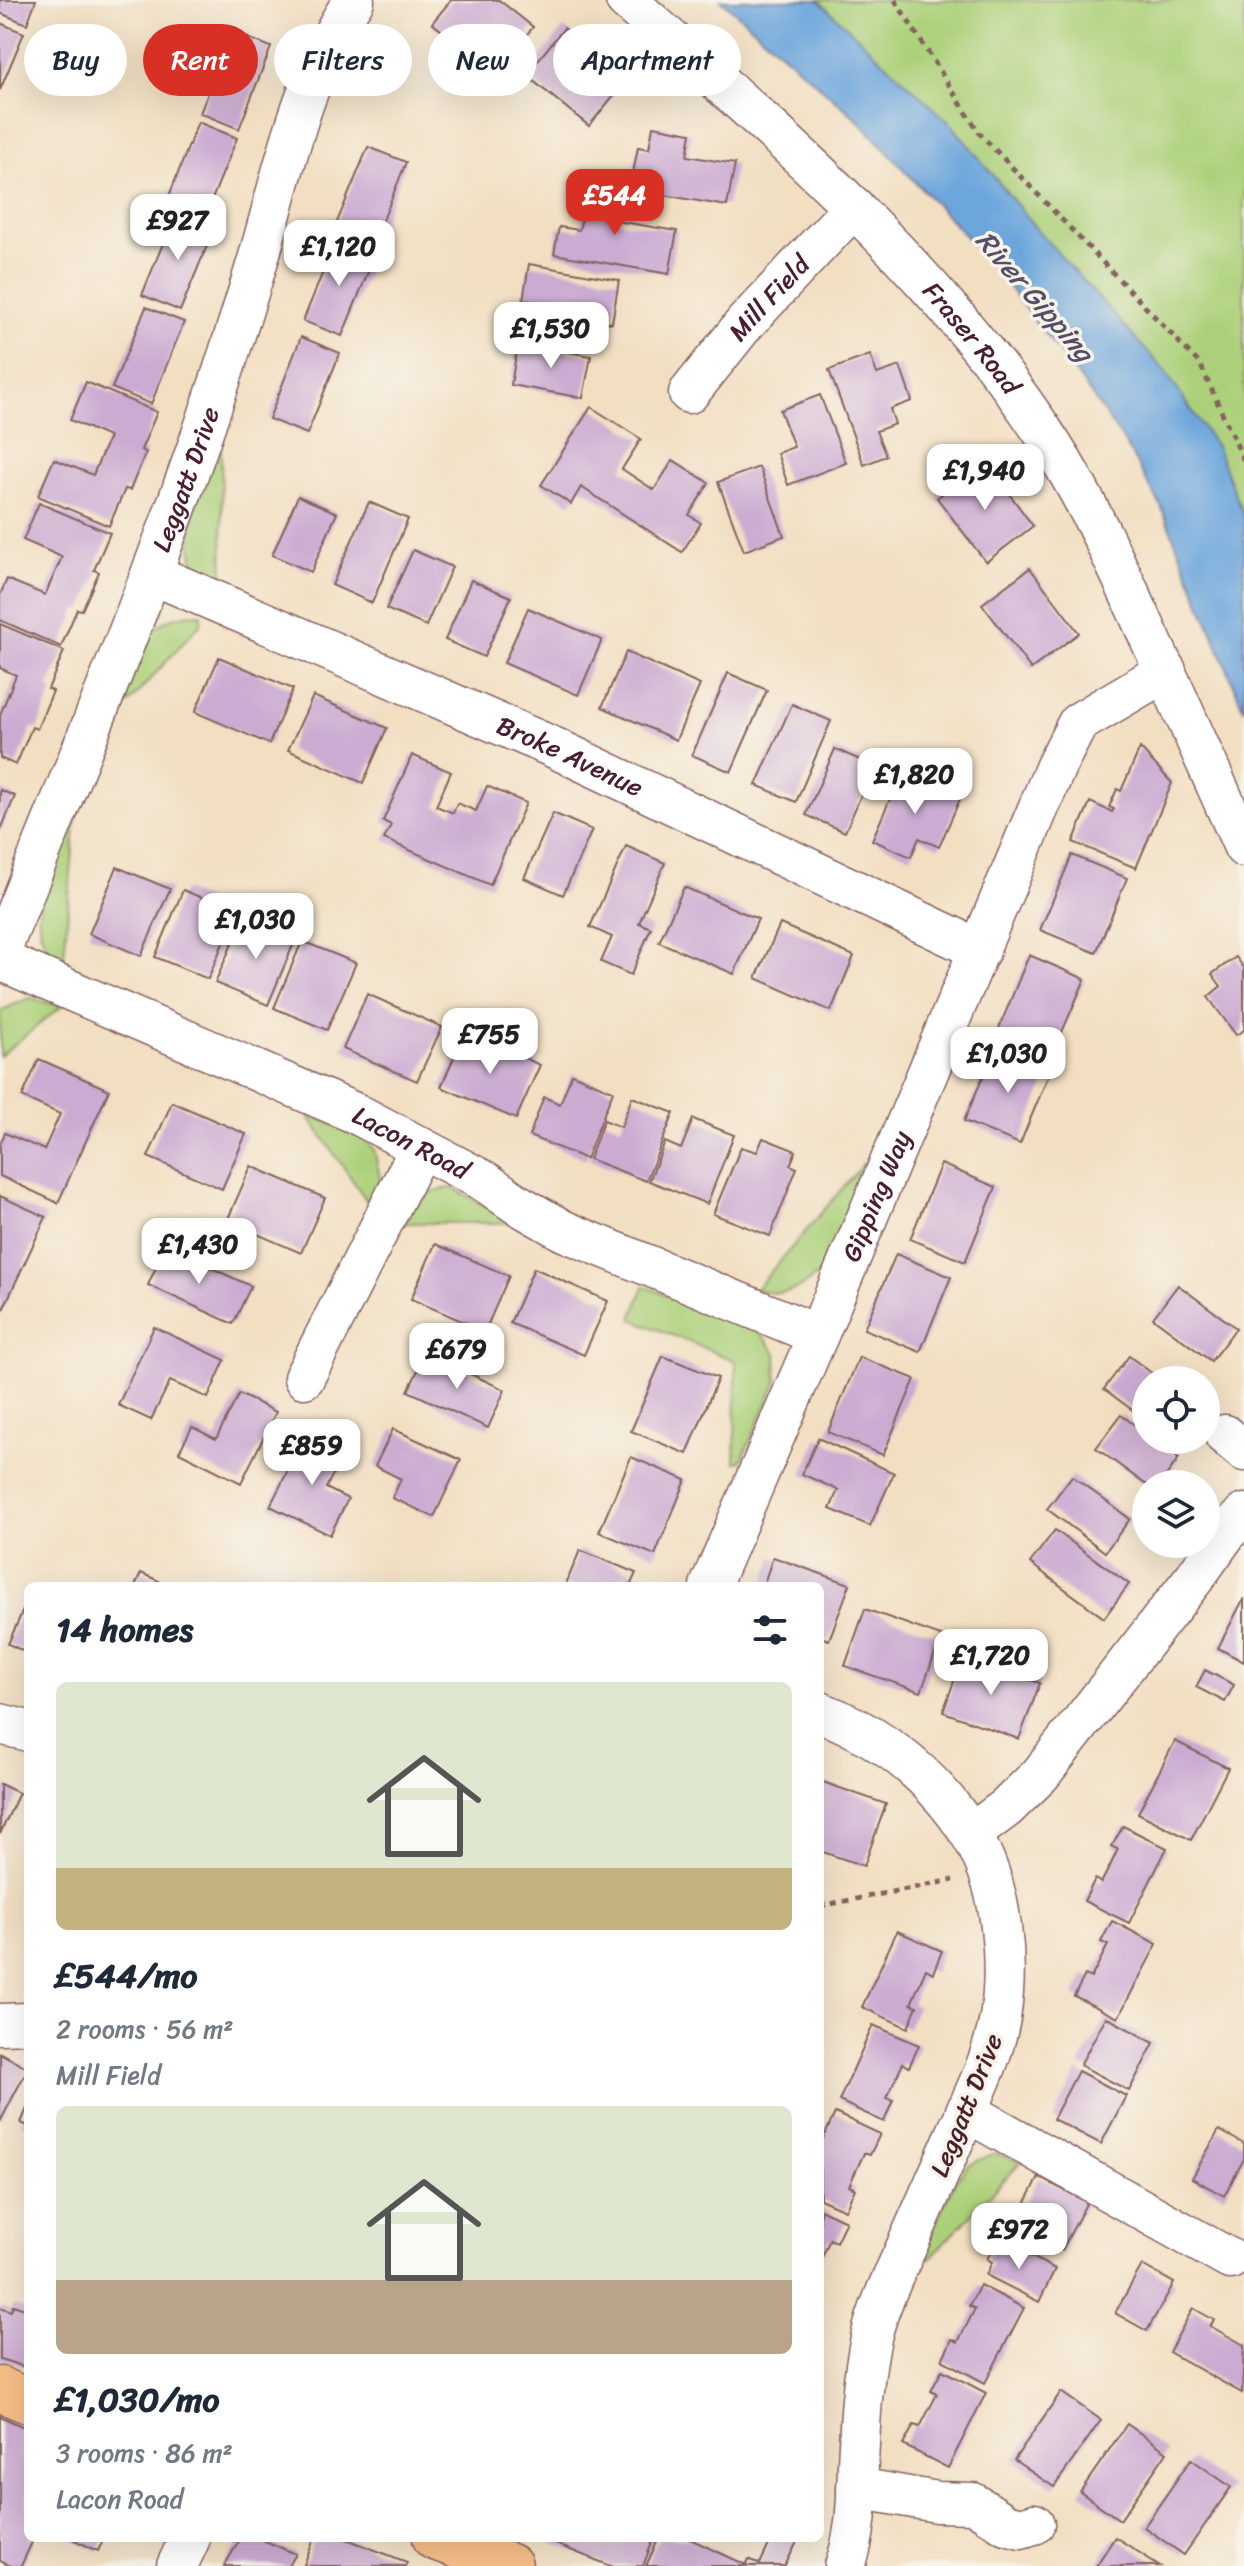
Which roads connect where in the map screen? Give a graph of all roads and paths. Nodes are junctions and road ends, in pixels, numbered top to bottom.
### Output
1 (354, 0) edge
2 (626, 0) edge
3 (895, 0) edge
4 (854, 207) junction
5 (689, 393) dead end
6 (1244, 461) edge
7 (152, 574) junction
8 (1166, 671) junction
9 (1244, 847) edge
10 (980, 950) junction
11 (0, 952) edge
12 (0, 960) edge
13 (420, 1148) junction
14 (818, 1335) junction
15 (304, 1378) dead end
16 (1244, 1514) edge
17 (712, 1582) edge
18 (824, 1714) edge
19 (0, 1724) edge
20 (24, 1730) edge
21 (971, 1834) junction
22 (991, 1873) junction
23 (824, 1905) edge
24 (24, 2023) edge
25 (0, 2024) edge
26 (966, 2111) junction
27 (1230, 2259) dead end
28 (0, 2389) edge
29 (24, 2399) edge
30 (857, 2488) junction
31 (1034, 2524) dead end
32 (188, 2542) edge
33 (446, 2542) edge
34 (177, 2566) edge
35 (510, 2566) edge
36 (845, 2566) edge

1 - 7 street, Leggatt Drive
2 - 4 street, Fraser Road
3 - 6 path
4 - 5 street, Mill Field
4 - 8 street, Fraser Road
7 - 10 street, Broke Avenue
7 - 11 street, Leggatt Drive
8 - 9 street, Fraser Road
8 - 10 street, Gipping Way
10 - 14 street, Gipping Way
12 - 13 street, Lacon Road
13 - 14 street, Lacon Road
13 - 15 street
14 - 17 street, Gipping Way
16 - 21 street
18 - 21 street, Leggatt Drive
19 - 20 street
21 - 22 street, Leggatt Drive
22 - 23 path
22 - 26 street, Leggatt Drive
24 - 25 street
26 - 27 street
26 - 30 street, Leggatt Drive
28 - 29 main road
30 - 31 street
30 - 36 street, Leggatt Drive
32 - 34 street
33 - 35 main road

